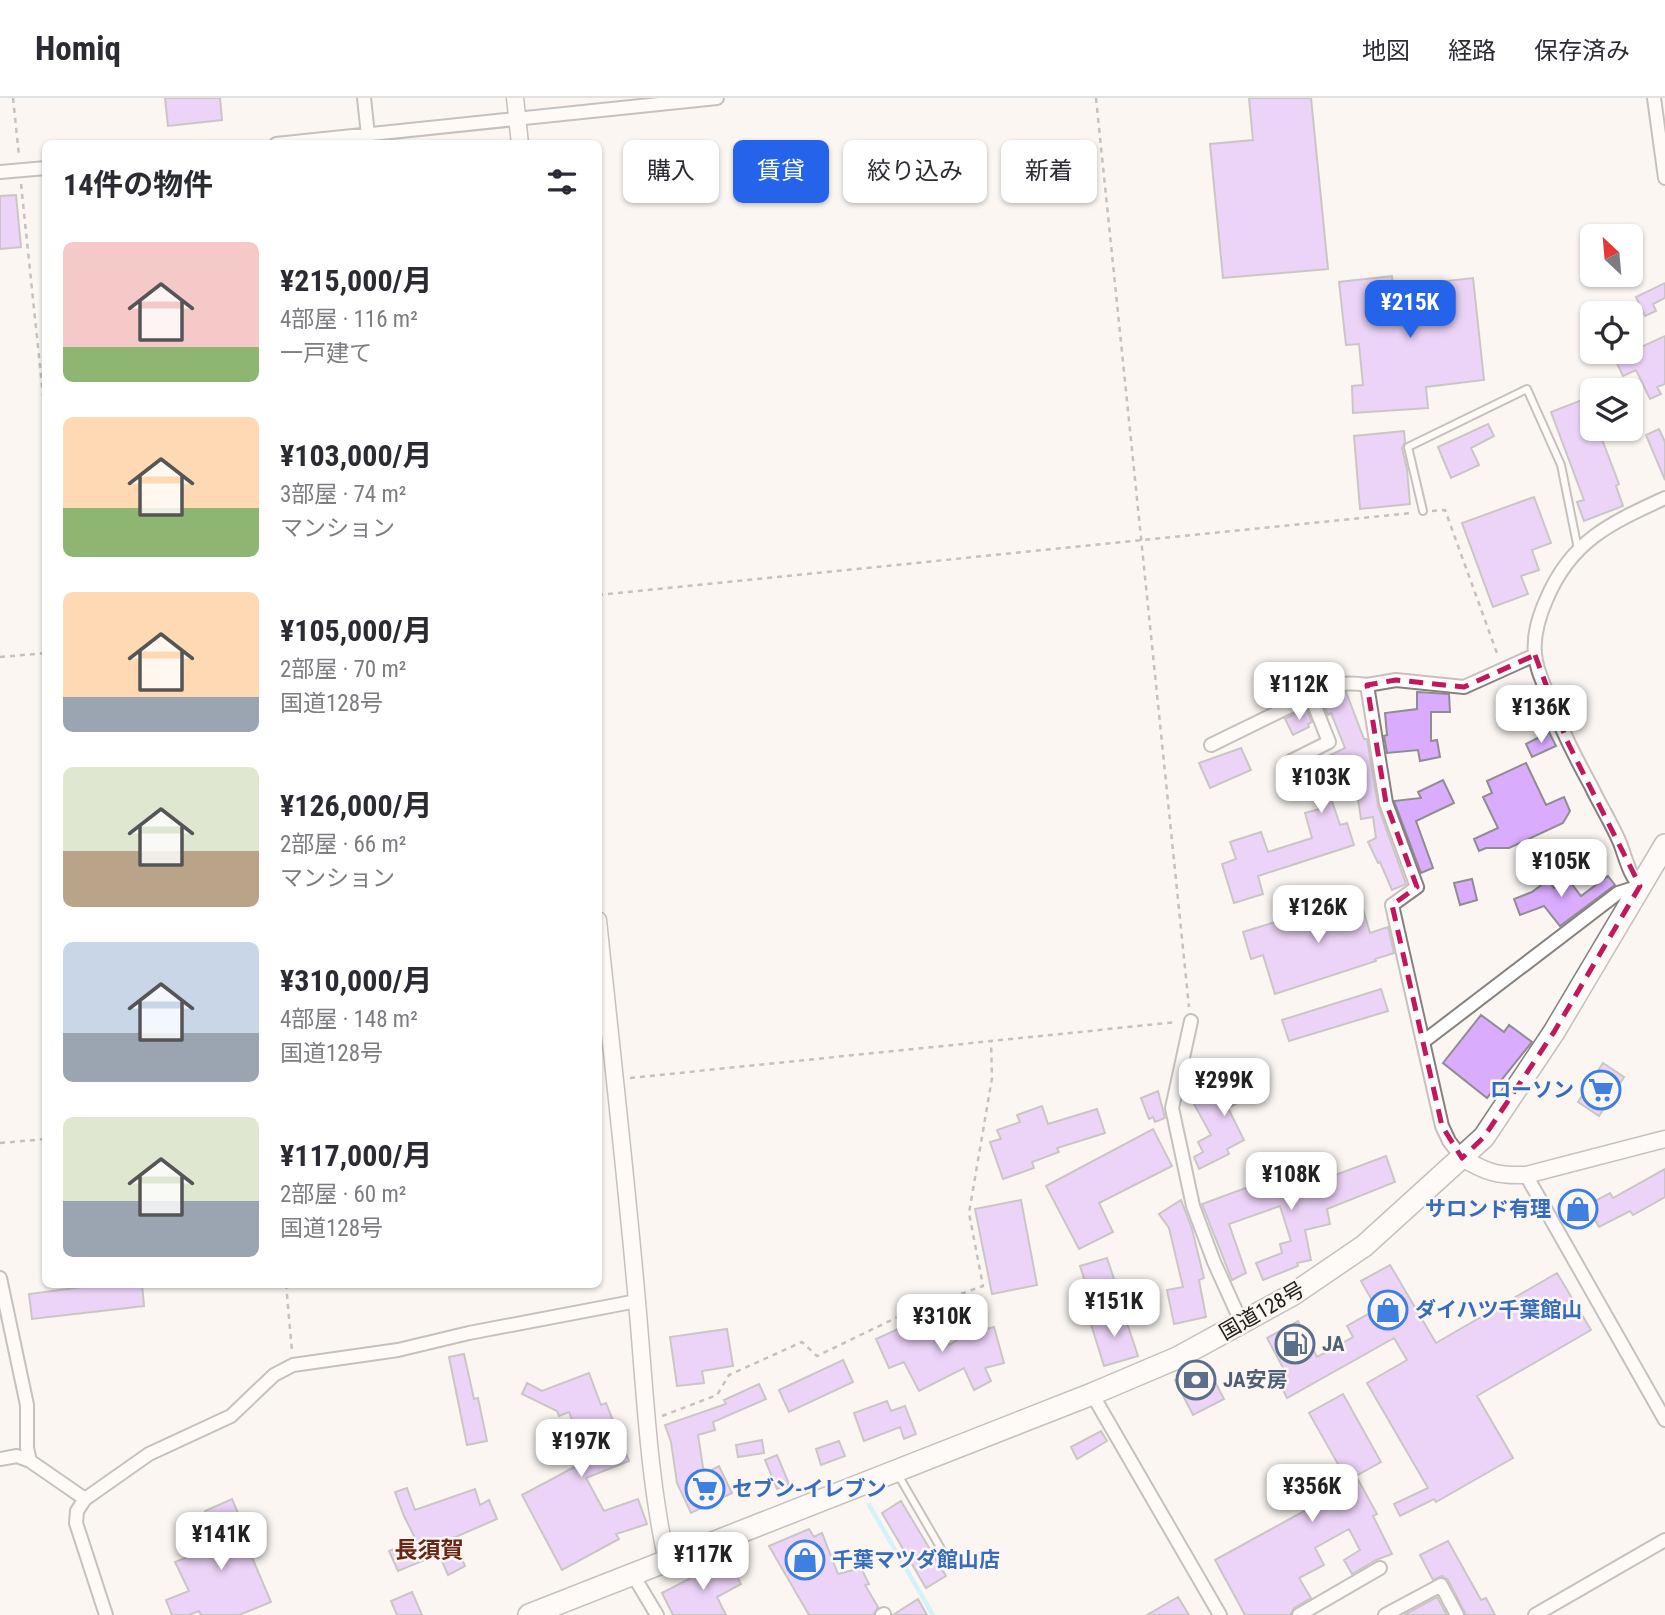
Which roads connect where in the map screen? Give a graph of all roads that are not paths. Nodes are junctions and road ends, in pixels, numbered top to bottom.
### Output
1 (364, 98) edge
2 (515, 98) edge
3 (717, 98) edge
4 (1654, 98) edge
5 (517, 118) junction
6 (368, 139) edge
7 (350, 140) edge
8 (520, 140) edge
9 (42, 168) edge
10 (0, 172) edge
11 (1665, 178) edge
12 (1665, 498) edge
13 (1423, 511) road end
14 (1578, 549) junction
15 (1535, 655) junction
16 (1367, 685) junction
17 (1310, 694) junction
18 (1210, 745) dead end
19 (1291, 761) dead end
20 (1665, 845) edge
21 (1640, 886) junction
22 (602, 960) edge
23 (1191, 1021) road end
24 (1423, 1042) junction
25 (1665, 1139) edge
26 (1462, 1158) junction
27 (1526, 1175) junction
28 (0, 1278) edge
29 (637, 1301) junction
30 (4, 1304) edge
31 (1242, 1324) junction
32 (1092, 1394) junction
33 (1665, 1420) edge
34 (0, 1459) edge
35 (30, 1461) junction
36 (896, 1471) junction
37 (85, 1499) junction
38 (1665, 1540) edge
39 (947, 1559) dead end
40 (667, 1562) junction
41 (1380, 1568) dead end
42 (633, 1575) junction
43 (106, 1615) edge
44 (529, 1615) edge
45 (657, 1615) edge
46 (1220, 1615) edge
47 (1299, 1615) edge
48 (1385, 1615) edge
49 (1457, 1615) edge
50 (1535, 1615) edge

1 - 6 street
2 - 5 street
3 - 5 street
4 - 11 street
5 - 6 street
5 - 8 street
6 - 7 street
9 - 10 street
12 - 14 street
13 - 14 lane
14 - 15 street
15 - 16 street
15 - 21 street
16 - 17 street
16 - 24 street
17 - 18 street
17 - 19 street
20 - 21 highway, 国道128号
21 - 24 street
21 - 26 highway, 国道128号
22 - 29 street
23 - 31 street
24 - 26 street
25 - 27 street
26 - 27 street
26 - 31 highway, 国道128号
27 - 33 street
28 - 30 street
29 - 37 street
29 - 40 street
30 - 35 street
31 - 32 highway, 国道128号
32 - 36 highway, 国道128号
32 - 46 street
34 - 35 street
35 - 37 street
36 - 39 lane
36 - 40 highway, 国道128号
37 - 43 street
38 - 50 street
40 - 42 highway, 国道128号
41 - 47 street
42 - 44 highway, 国道128号
42 - 45 street
48 - 49 street

